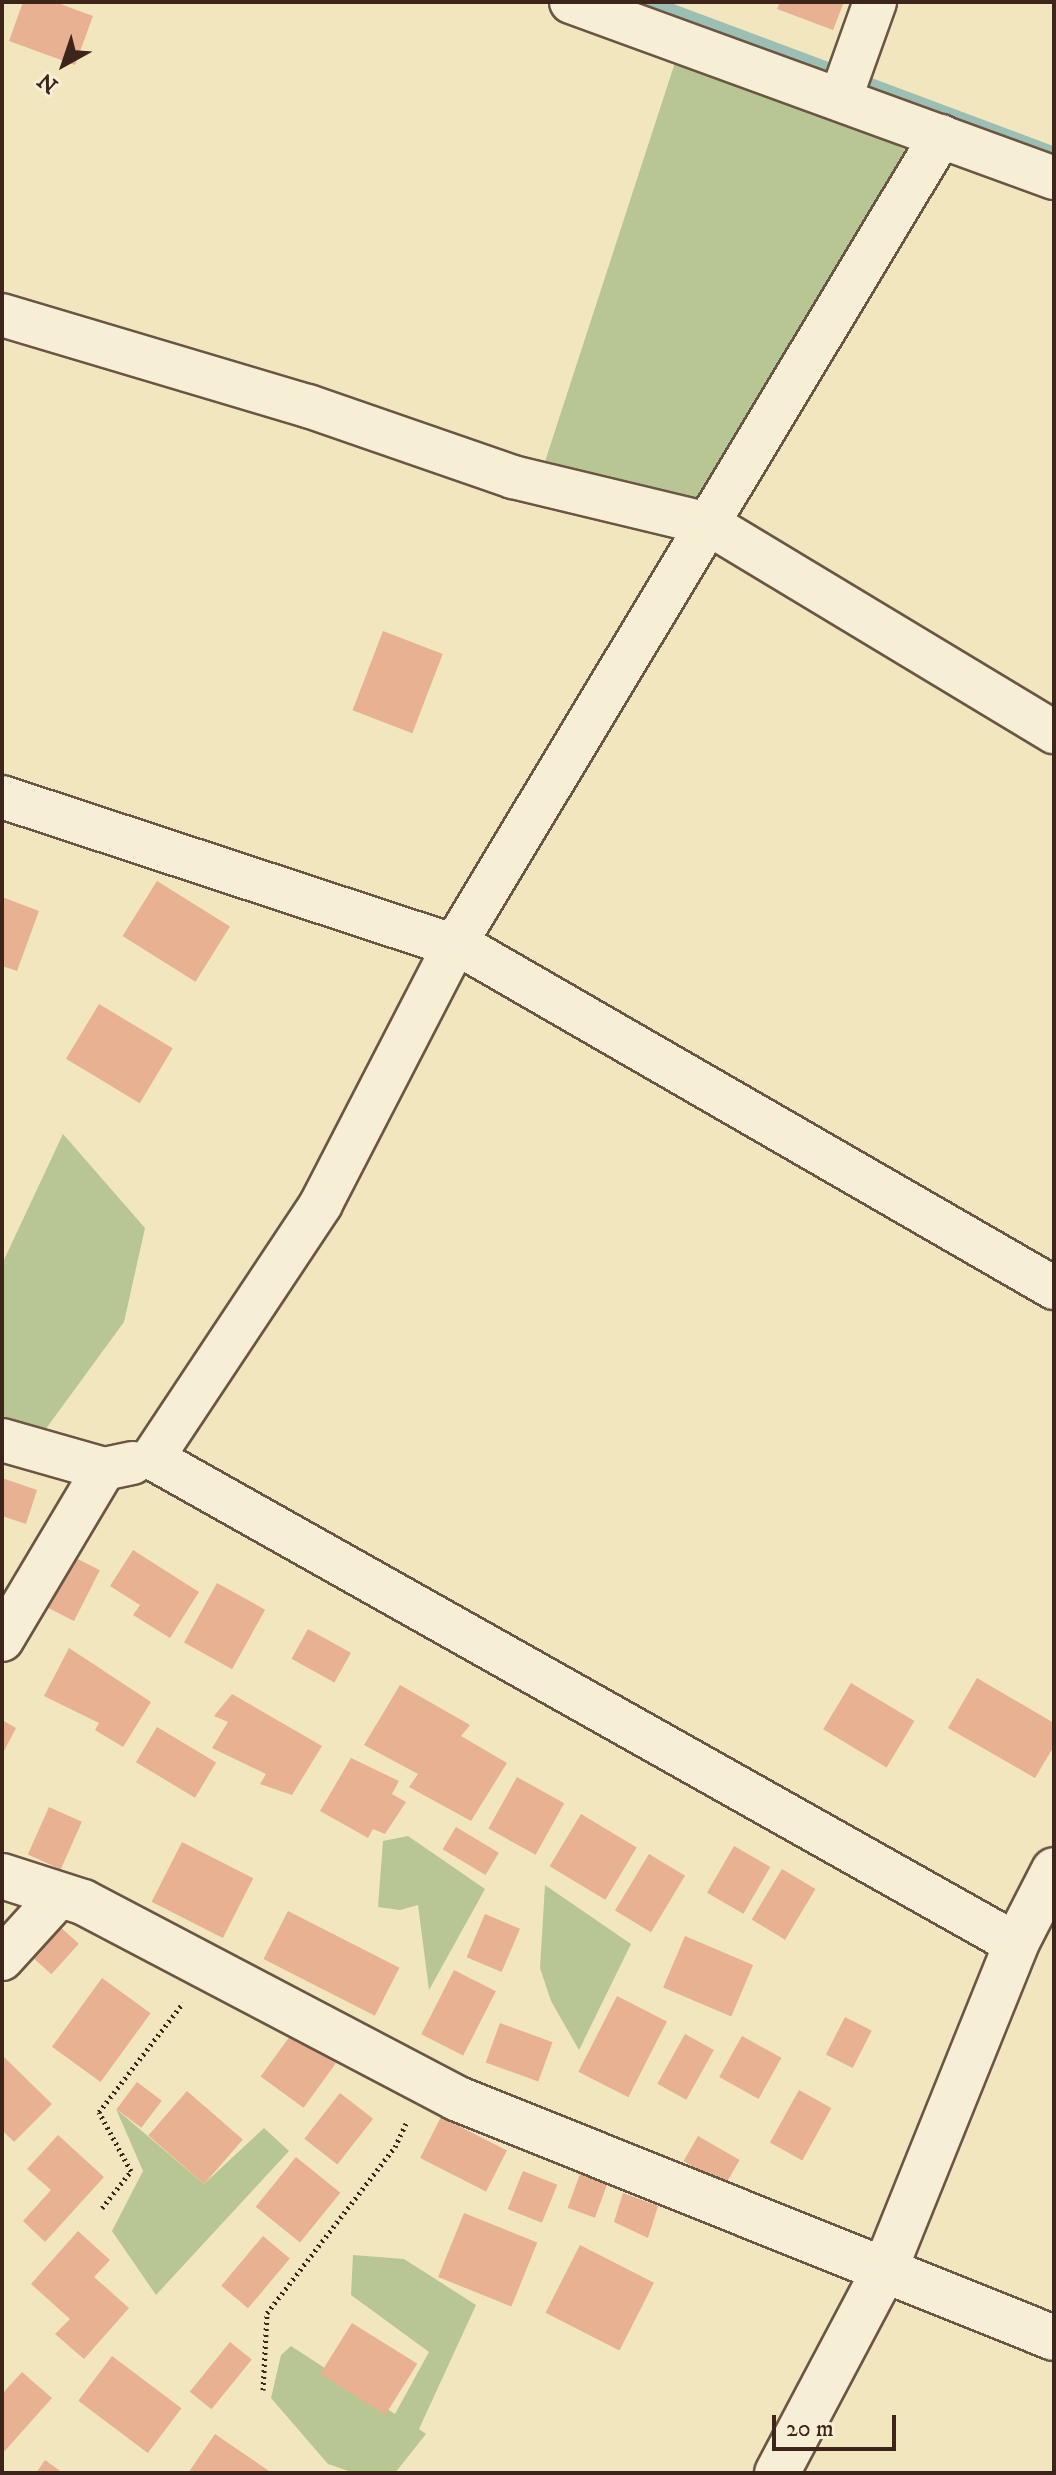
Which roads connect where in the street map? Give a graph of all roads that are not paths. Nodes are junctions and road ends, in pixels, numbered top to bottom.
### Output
1 (571, 2) edge
2 (875, 2) edge
3 (841, 97) junction
4 (941, 136) junction
5 (1054, 178) edge
6 (2, 315) edge
7 (709, 524) junction
8 (1054, 732) edge
9 (2, 797) edge
10 (454, 946) junction
11 (1054, 1288) edge
12 (2, 1440) edge
13 (152, 1458) junction
14 (104, 1469) junction
15 (2, 1640) edge
16 (1054, 1870) edge
17 (2, 1876) edge
18 (60, 1895) junction
19 (1016, 1944) junction
20 (2, 1959) edge
21 (885, 2269) junction
22 (1054, 2338) edge
23 (777, 2473) edge

1 - 3 street
2 - 3 street
3 - 4 street
4 - 5 street
4 - 7 street
6 - 7 street
7 - 8 street
7 - 10 street
9 - 10 street
10 - 11 street
10 - 13 street
12 - 14 street
13 - 14 street
13 - 19 street
14 - 15 street
16 - 19 street
17 - 18 street
18 - 20 street
18 - 21 street
19 - 21 street
21 - 22 street
21 - 23 street

